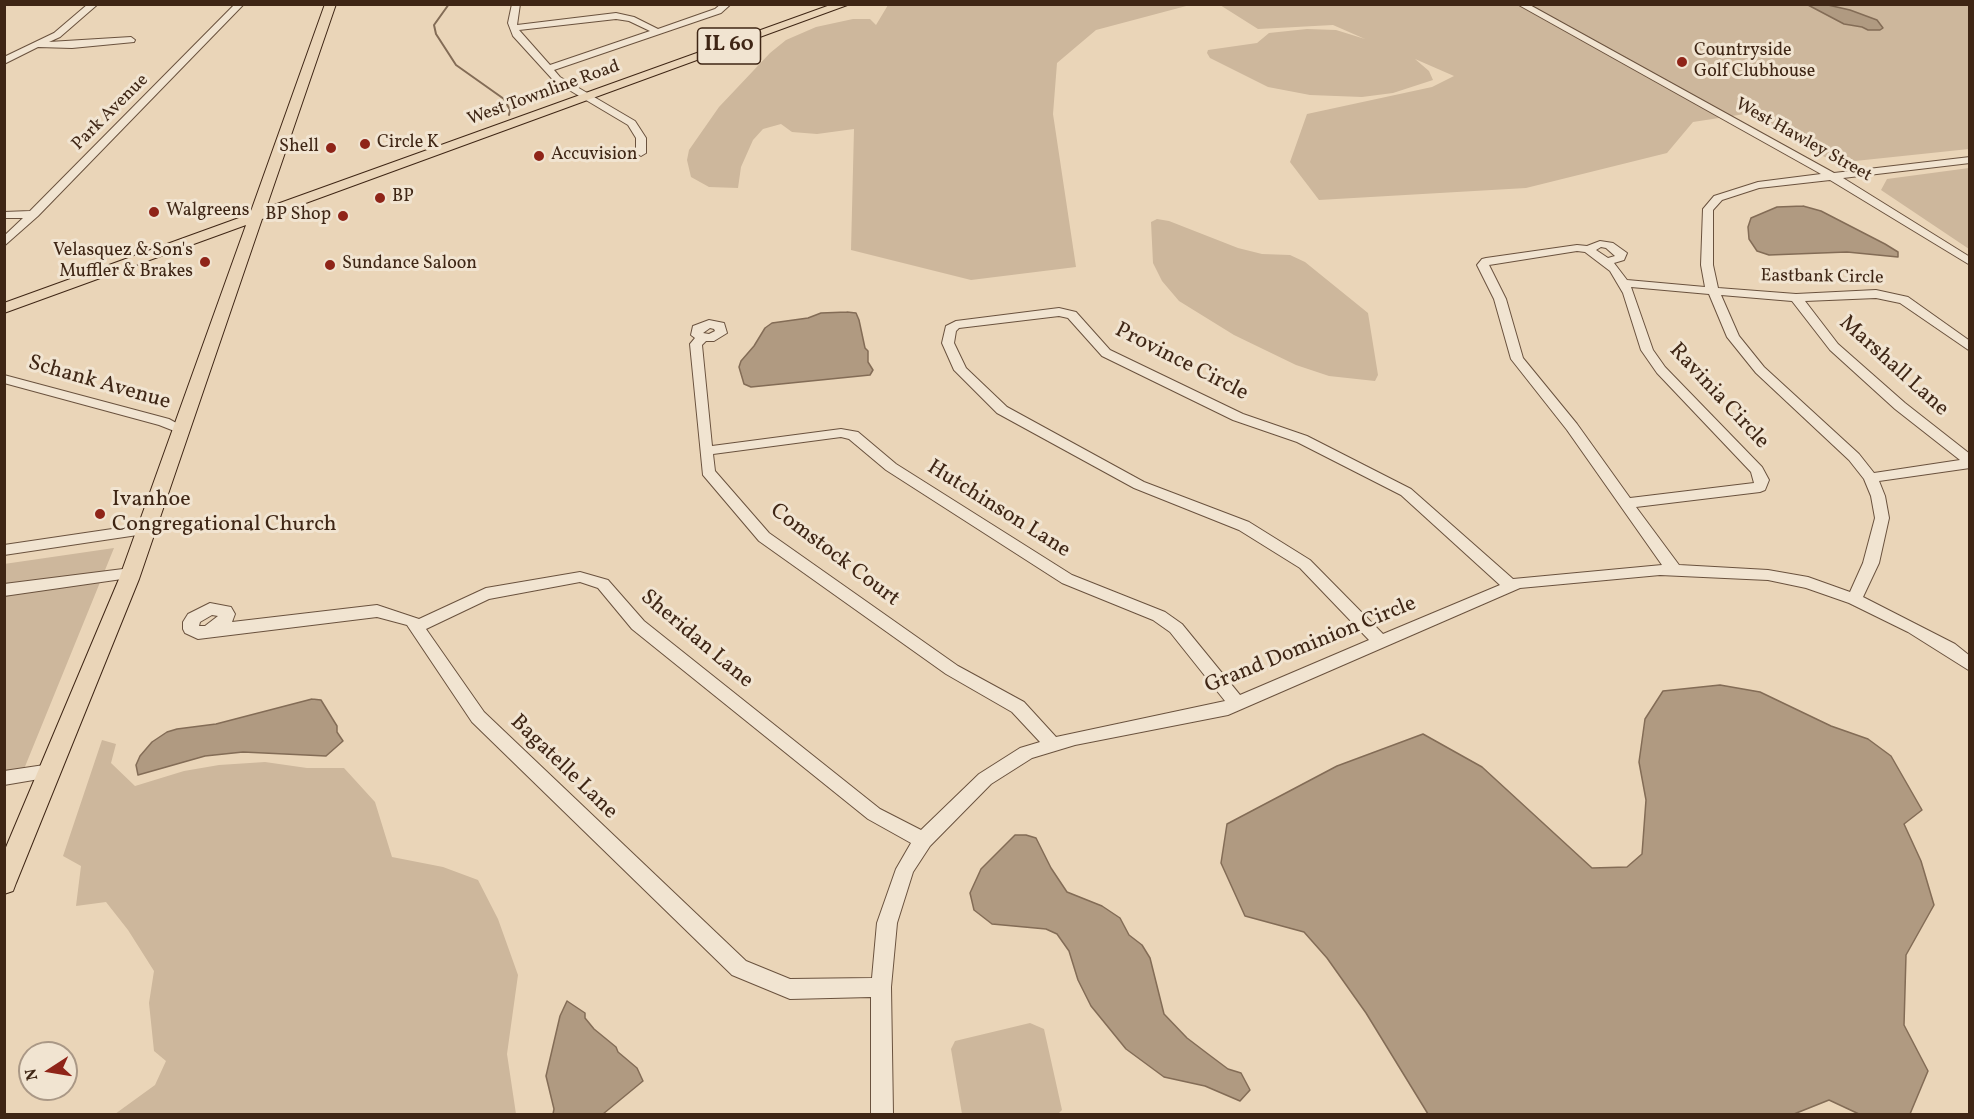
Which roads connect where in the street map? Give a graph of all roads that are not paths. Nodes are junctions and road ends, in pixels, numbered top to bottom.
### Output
1 (94, 4) edge
2 (240, 4) edge
3 (331, 4) edge
4 (516, 4) edge
5 (728, 4) edge
6 (845, 4) edge
7 (1521, 4) edge
8 (513, 28) junction
9 (658, 32) junction
10 (131, 40) dead end
11 (39, 45) junction
12 (4, 61) edge
13 (548, 69) junction
14 (588, 98) junction
15 (641, 153) dead end
16 (1970, 160) edge
17 (1830, 175) junction
18 (34, 214) junction
19 (4, 215) edge
20 (256, 217) junction
21 (4, 243) edge
22 (1970, 262) edge
23 (1623, 283) junction
24 (1712, 291) junction
25 (1796, 298) junction
26 (4, 308) edge
27 (702, 338) dead end
28 (1970, 346) edge
29 (4, 379) edge
30 (182, 430) junction
31 (706, 451) junction
32 (1970, 462) edge
33 (1870, 478) junction
34 (1626, 502) junction
35 (147, 529) junction
36 (4, 550) edge
37 (1674, 570) junction
38 (131, 573) junction
39 (1511, 586) junction
40 (4, 590) edge
41 (1854, 599) junction
42 (416, 627) junction
43 (215, 630) dead end
44 (1381, 642) junction
45 (1966, 656) edge
46 (1237, 704) junction
47 (1052, 745) junction
48 (51, 771) junction
49 (4, 778) edge
50 (923, 840) junction
51 (4, 883) edge
52 (881, 987) junction
53 (882, 1114) edge

1 - 11 street
2 - 18 street, Park Avenue
3 - 20 main road
4 - 8 street
5 - 9 street
6 - 14 main road, West Townline Road / IL 60
7 - 17 street, West Hawley Street
8 - 9 street
8 - 13 street
9 - 13 street
10 - 11 street
11 - 12 street
13 - 14 street
14 - 15 street
14 - 20 main road, West Townline Road / IL 60
16 - 17 street
17 - 22 street, West Hawley Street
17 - 24 street
18 - 19 street
18 - 21 street, Park Avenue
20 - 26 main road, IL 60
20 - 30 main road
23 - 24 street, Eastbank Circle
23 - 34 street, Ravinia Circle
23 - 34 street, Ravinia Circle
24 - 25 street, Eastbank Circle
24 - 33 street
25 - 28 street, Eastbank Circle
25 - 32 street, Marshall Lane
27 - 31 street, Comstock Court
29 - 30 street, Schank Avenue
30 - 35 main road
31 - 46 street, Hutchinson Lane
31 - 47 street, Comstock Court
32 - 33 street
33 - 41 street
34 - 37 street, Ravinia Circle
35 - 36 street
35 - 38 main road
37 - 39 street, Grand Dominion Circle
37 - 41 street, Grand Dominion Circle
38 - 40 street
38 - 48 main road
39 - 44 street, Grand Dominion Circle
39 - 44 street, Province Circle
41 - 45 street, Grand Dominion Circle
42 - 43 street, Bagatelle Lane
42 - 50 street, Sheridan Lane
42 - 52 street, Bagatelle Lane
44 - 46 street, Grand Dominion Circle
46 - 47 street, Grand Dominion Circle
47 - 50 street, Grand Dominion Circle
48 - 49 street
48 - 51 main road
50 - 52 street, Grand Dominion Circle
52 - 53 street, Grand Dominion Circle

